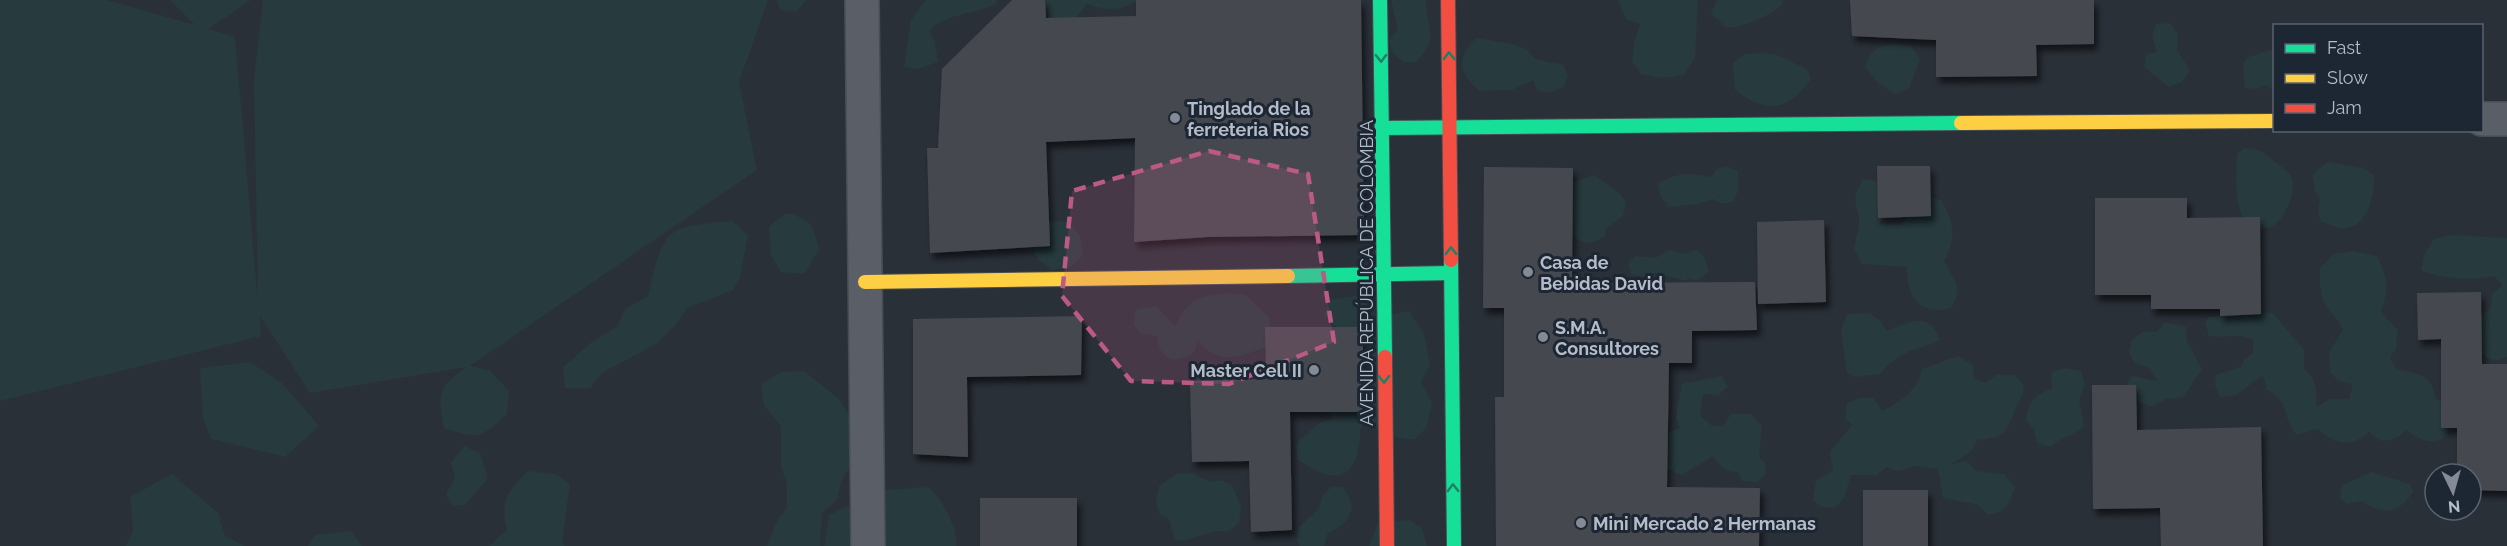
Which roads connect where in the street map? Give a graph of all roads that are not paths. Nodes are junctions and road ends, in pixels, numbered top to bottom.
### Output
1 (1380, 0) edge
2 (1448, 0) edge
3 (866, 3) edge
4 (2483, 119) edge
5 (2507, 119) edge
6 (2273, 121) edge
7 (1449, 127) junction
8 (1383, 128) junction
9 (1451, 273) junction
10 (1382, 275) junction
11 (865, 282) junction
12 (868, 546) edge
13 (1387, 546) edge
14 (1454, 546) edge

1 -> 8 street, AVENIDA REPÚBLICA DE COLOMBIA
7 -> 2 street
3 - 11 street
4 - 5 street
6 - 7 street
7 - 8 street
9 -> 7 street
8 - 10 street, AVENIDA REPÚBLICA DE COLOMBIA
9 - 10 street
14 -> 9 street
10 - 11 street
10 -> 13 street, AVENIDA REPÚBLICA DE COLOMBIA
11 - 12 street

